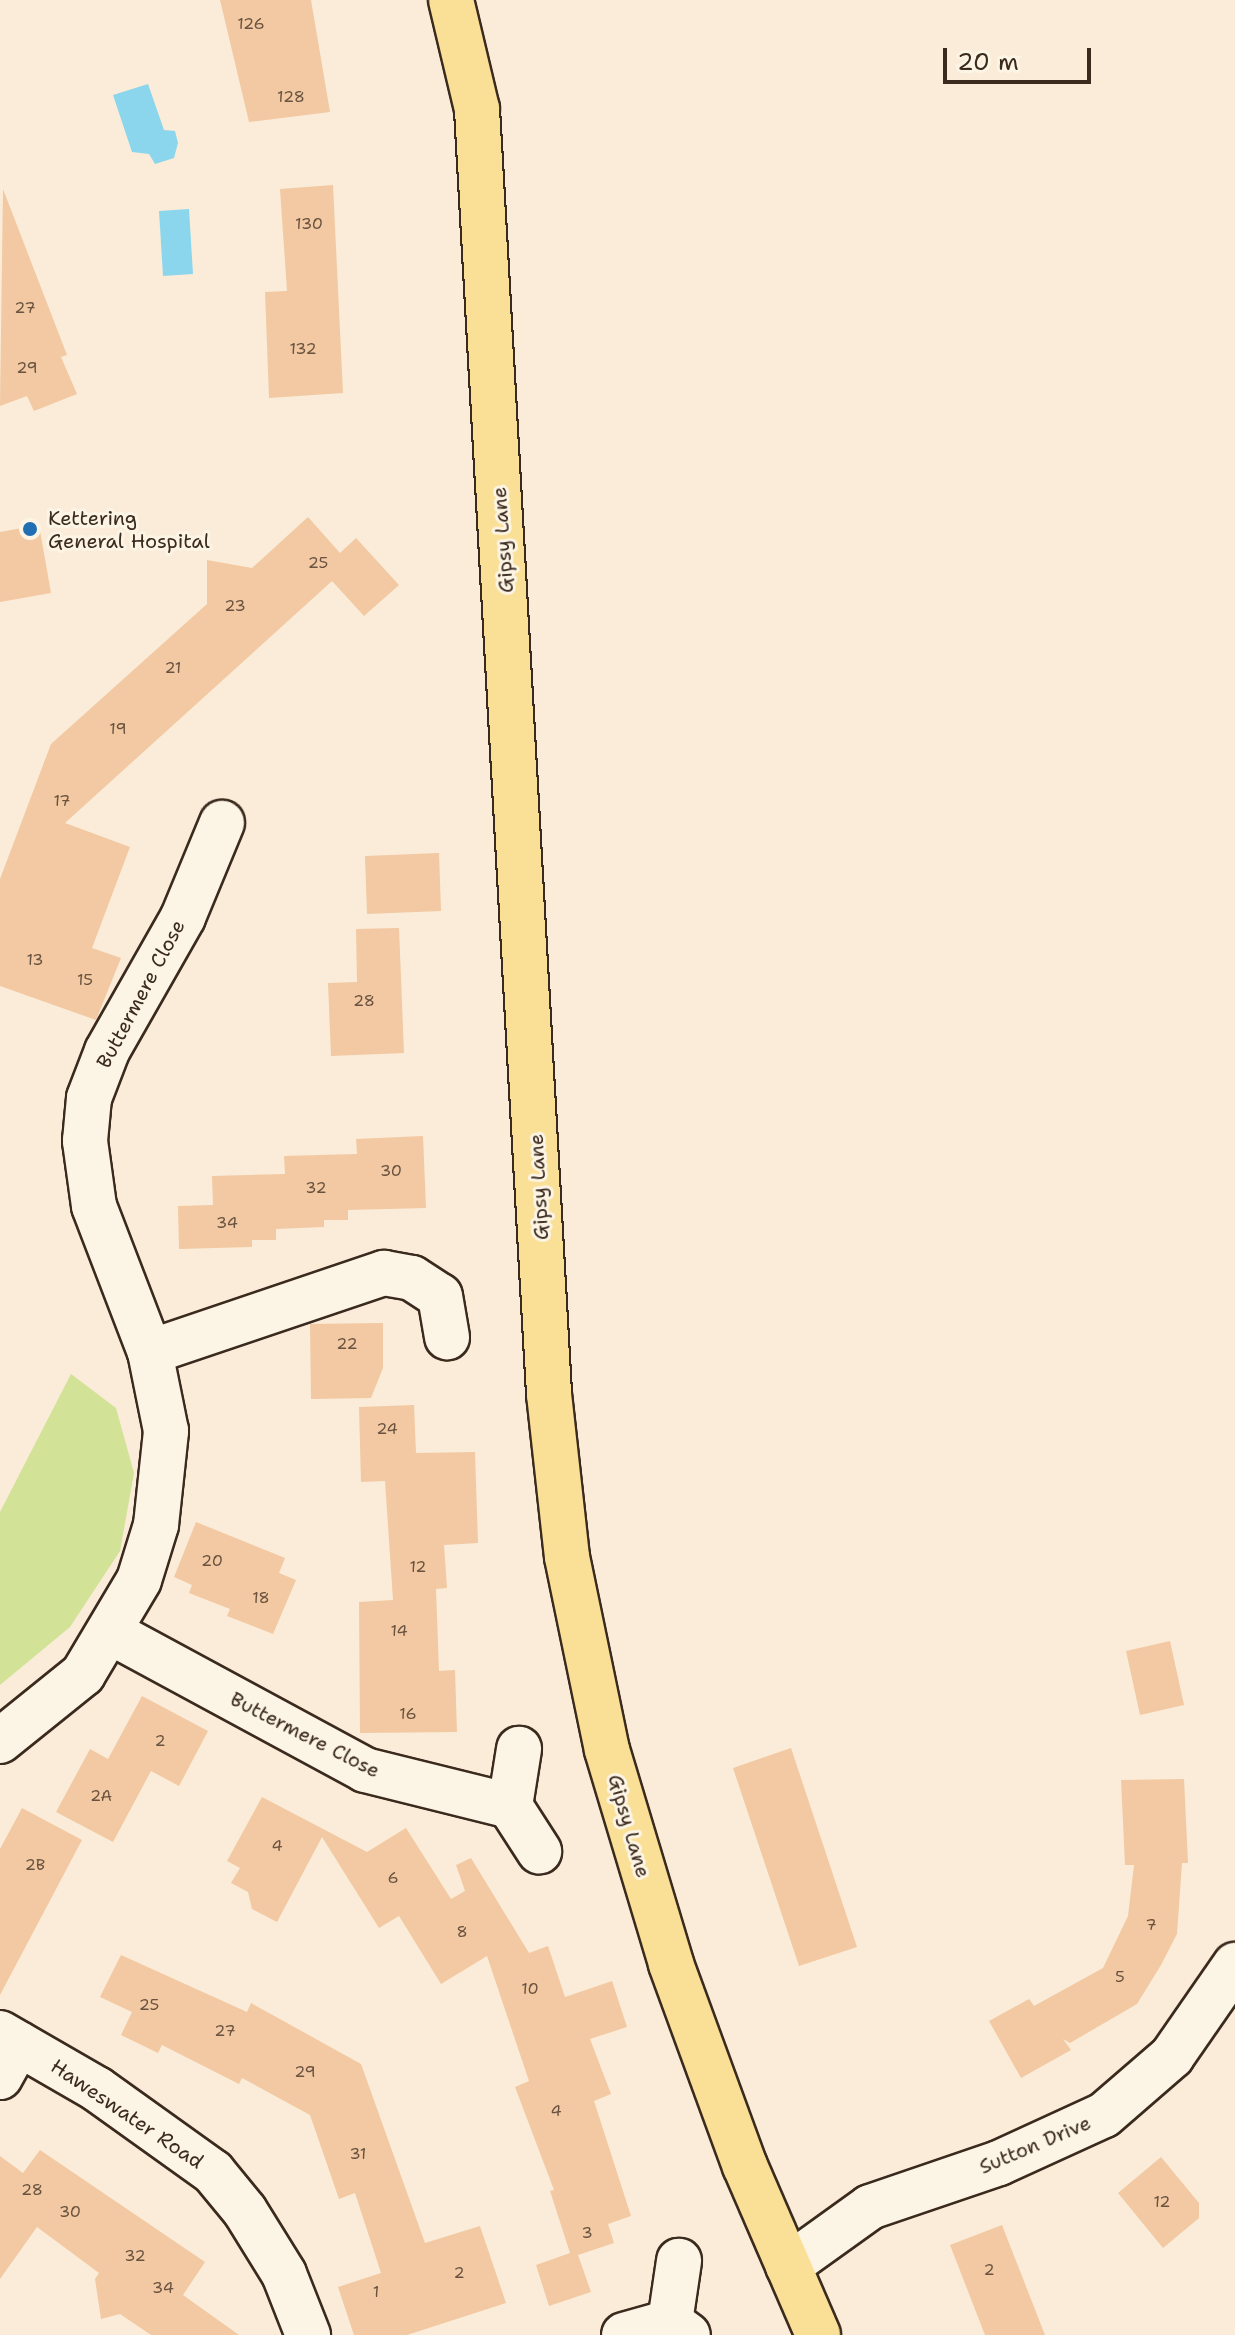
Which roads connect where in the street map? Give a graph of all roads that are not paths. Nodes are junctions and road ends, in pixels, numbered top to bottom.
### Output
1 (451, 0) edge
2 (222, 823) dead end
3 (447, 1337) dead end
4 (150, 1352) junction
5 (112, 1633) junction
6 (0, 1741) edge
7 (519, 1749) dead end
8 (510, 1806) junction
9 (539, 1851) dead end
10 (1231, 1983) edge
11 (6, 2051) edge
12 (679, 2261) dead end
13 (788, 2266) junction
14 (679, 2328) edge
15 (308, 2335) edge
16 (624, 2335) edge
17 (818, 2335) edge

1 - 13 main road, Gipsy Lane
2 - 4 street, Buttermere Close
3 - 4 street
4 - 5 street, Buttermere Close
5 - 6 street, Buttermere Close
5 - 8 street, Buttermere Close
7 - 8 street
8 - 9 street
10 - 13 street, Sutton Drive
11 - 15 street, Haweswater Road
12 - 14 street
13 - 17 main road, Gipsy Lane
14 - 16 street

